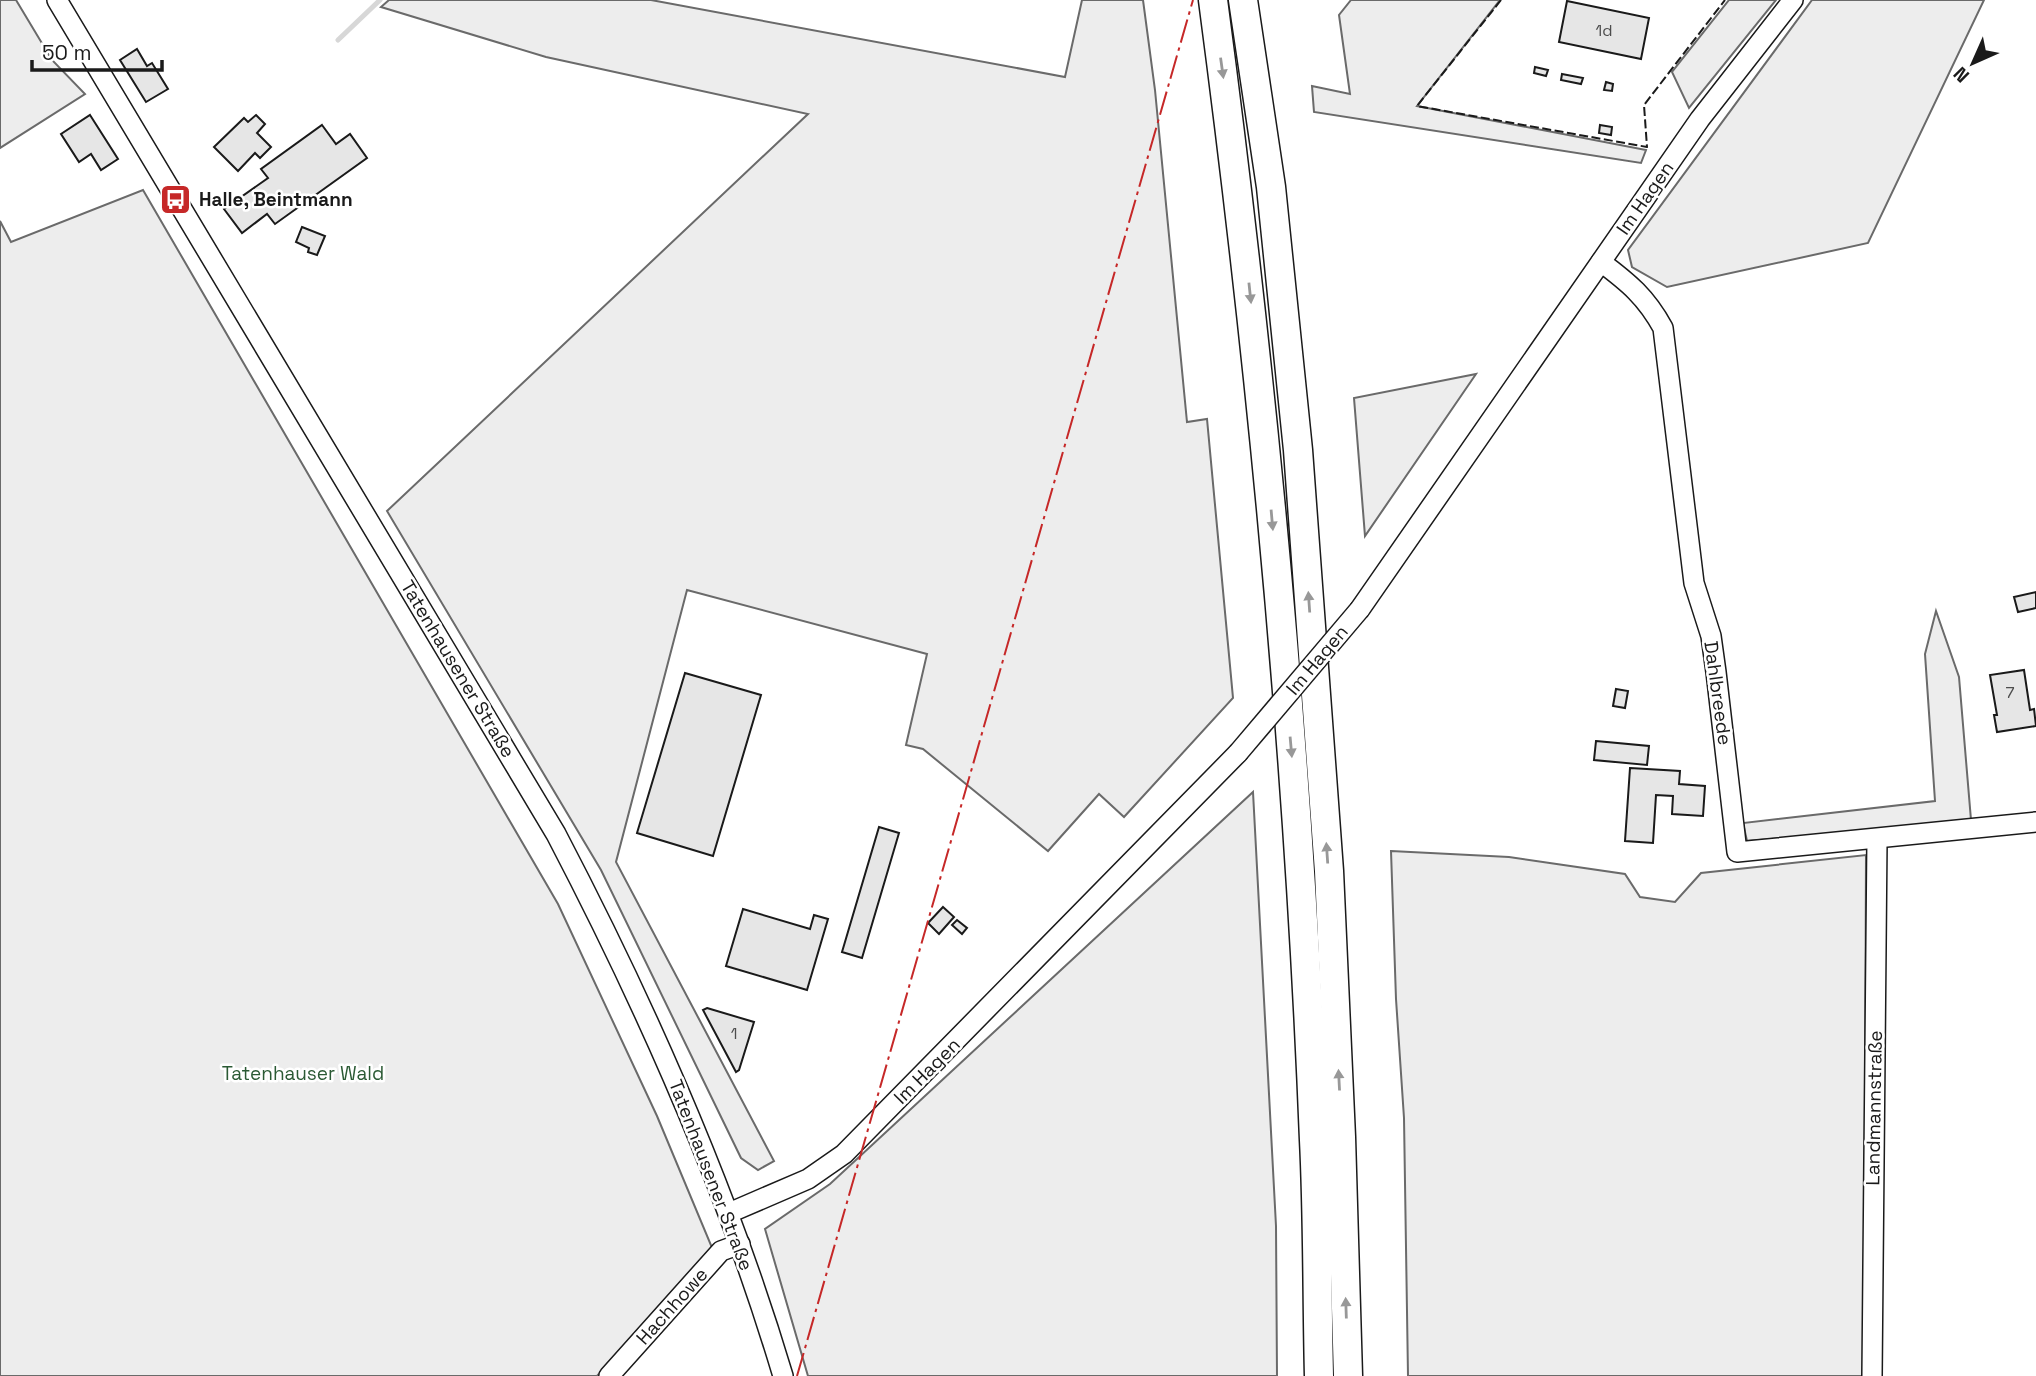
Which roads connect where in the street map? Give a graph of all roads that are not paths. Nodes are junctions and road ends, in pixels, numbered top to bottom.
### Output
1 (57, 0) edge
2 (1213, 0) edge
3 (1243, 0) edge
4 (1793, 0) edge
5 (1601, 262) junction
6 (2036, 821) edge
7 (1877, 839) junction
8 (729, 1213) junction
9 (740, 1244) junction
10 (608, 1376) edge
11 (783, 1376) edge
12 (1319, 1376) edge
13 (1348, 1376) edge
14 (1872, 1376) edge

1 - 8 street, Tatenhausener Straße
2 -> 12 highway
13 -> 3 highway
4 - 5 street, Im Hagen
5 - 7 street, Dahlbreede
5 - 8 street, Im Hagen, bridge
6 - 7 street, Dahlbreede
7 - 14 street, Landmannstraße
8 - 9 street, Tatenhausener Straße
9 - 10 street, Hachhowe
9 - 11 street, Tatenhausener Straße

